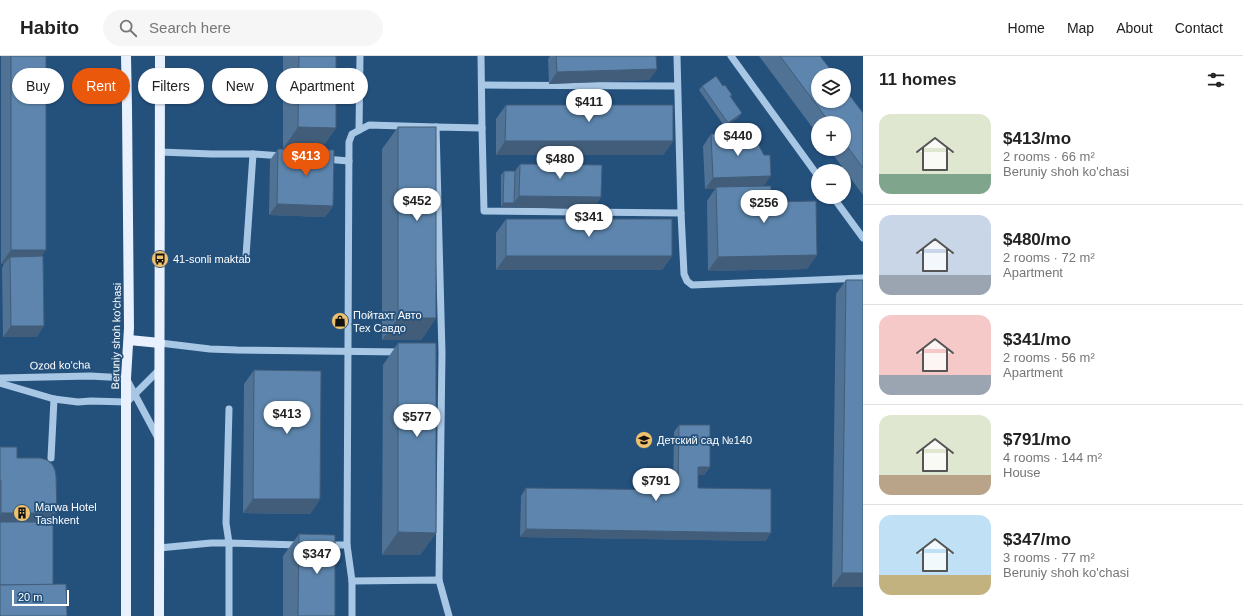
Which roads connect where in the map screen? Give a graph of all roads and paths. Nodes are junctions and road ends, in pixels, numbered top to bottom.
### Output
1 (126, 56) edge
2 (160, 56) edge
3 (360, 56) edge
4 (481, 56) edge
5 (677, 56) edge
6 (731, 56) edge
7 (482, 85) junction
8 (677, 86) junction
9 (436, 127) junction
10 (482, 128) junction
11 (359, 130) junction
12 (160, 152) junction
13 (253, 154) junction
14 (293, 157) edge
15 (317, 159) edge
16 (349, 161) junction
17 (811, 166) edge
18 (838, 204) edge
19 (681, 213) junction
20 (863, 238) edge
21 (246, 256) dead end
22 (863, 278) edge
23 (129, 340) junction
24 (160, 343) junction
25 (348, 351) junction
26 (410, 352) edge
27 (434, 353) edge
28 (442, 353) junction
29 (160, 369) junction
30 (0, 378) edge
31 (126, 378) junction
32 (0, 383) edge
33 (134, 394) junction
34 (54, 399) junction
35 (126, 402) junction
36 (229, 409) dead end
37 (160, 442) junction
38 (51, 458) dead end
39 (229, 543) junction
40 (308, 545) edge
41 (316, 545) edge
42 (347, 545) junction
43 (159, 548) junction
44 (439, 580) junction
45 (352, 581) junction
46 (126, 616) edge
47 (159, 616) edge
48 (230, 616) edge
49 (352, 616) edge
50 (450, 616) edge

1 - 23 main road, Beruniy shoh ko'chasi
2 - 12 main road
3 - 11 street
4 - 7 street
5 - 8 street
6 - 17 street
7 - 8 street
7 - 10 street
8 - 19 street
9 - 10 street
9 - 11 street
9 - 28 street
10 - 19 street
11 - 16 street
12 - 13 street
12 - 24 main road
13 - 14 street
13 - 21 street
15 - 16 street
16 - 25 street
18 - 20 street
19 - 22 street
23 - 24 main road
23 - 31 main road, Beruniy shoh ko'chasi
24 - 25 street
24 - 29 main road
25 - 26 street
25 - 42 street
27 - 28 street
28 - 44 street
29 - 33 street
29 - 37 main road
30 - 31 street, Ozod ko'cha
31 - 33 street
31 - 35 main road, Beruniy shoh ko'chasi
32 - 34 street
33 - 35 street
33 - 37 street
34 - 35 street
34 - 38 street
35 - 46 main road, Beruniy shoh ko'chasi
36 - 39 street
37 - 43 main road
39 - 40 street
39 - 43 street
39 - 48 street
41 - 42 street
42 - 45 street
43 - 47 main road
44 - 45 street
44 - 50 street
45 - 49 street

